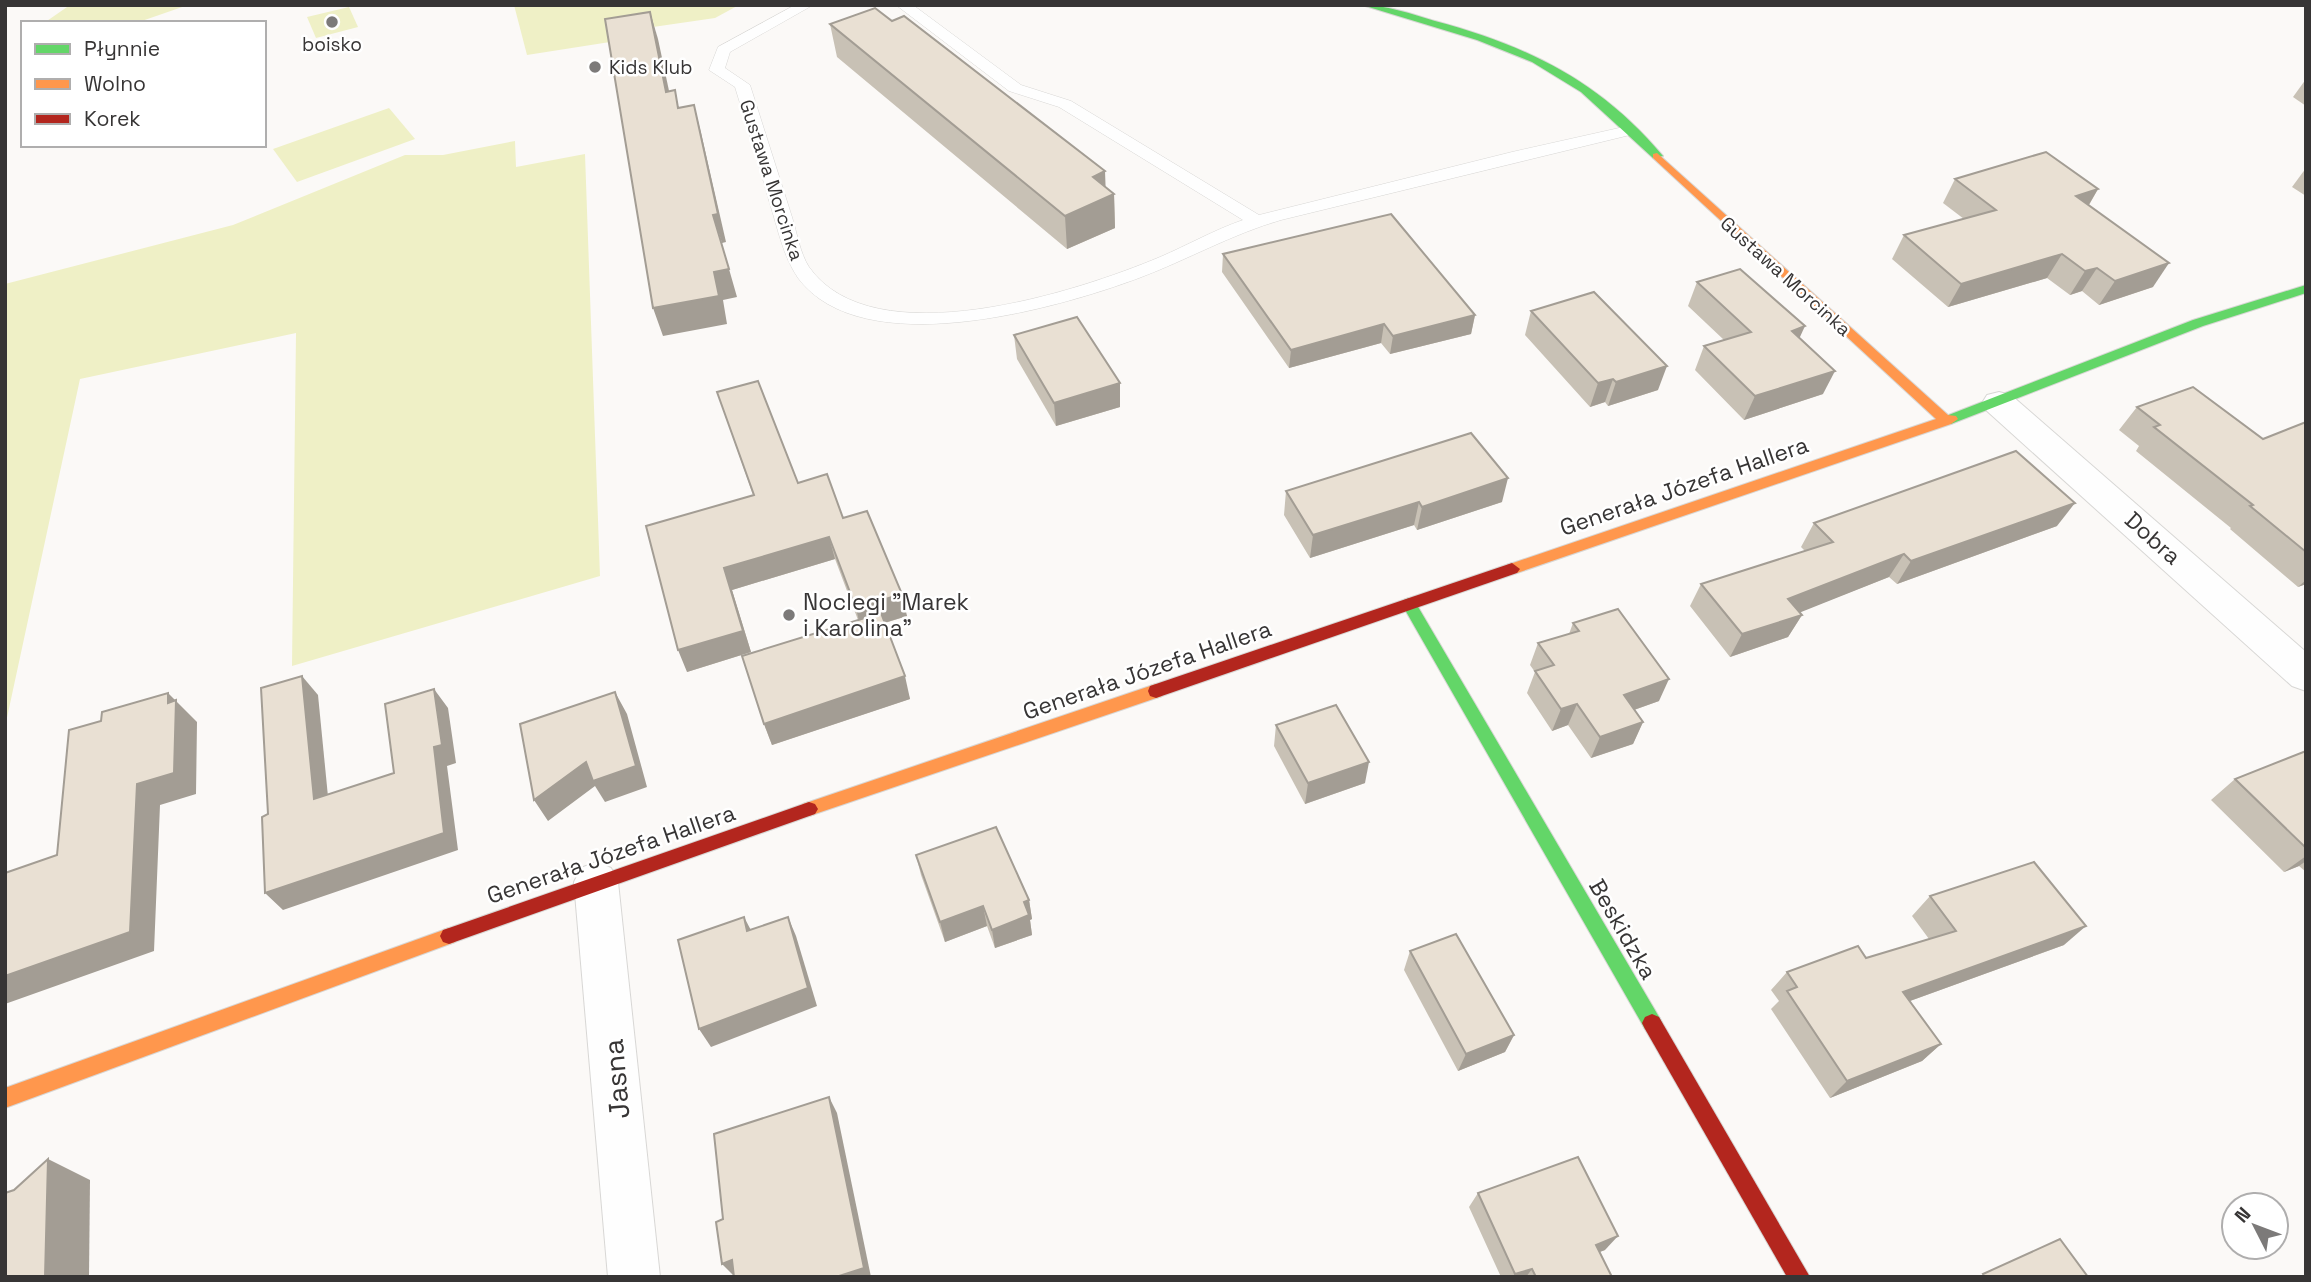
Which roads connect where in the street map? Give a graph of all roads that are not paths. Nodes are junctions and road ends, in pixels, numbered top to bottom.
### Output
1 (806, 5) edge
2 (903, 5) edge
3 (1367, 5) edge
4 (1628, 131) junction
5 (1256, 221) junction
6 (2306, 289) edge
7 (1999, 402) junction
8 (1945, 421) junction
9 (1409, 604) junction
10 (2306, 675) edge
11 (596, 882) junction
12 (5, 1098) edge
13 (634, 1277) edge
14 (1799, 1277) edge

1 - 5 lane, Gustawa Morcinka
2 - 5 lane
3 - 4 street, Gustawa Morcinka
4 - 5 lane, Gustawa Morcinka
4 - 8 street, Gustawa Morcinka
6 - 7 street, Generała Józefa Hallera
7 - 8 street, Generała Józefa Hallera
7 - 10 street, Dobra
8 - 9 street, Generała Józefa Hallera
9 - 11 street, Generała Józefa Hallera
9 - 14 street, Beskidzka
11 - 12 street, Generała Józefa Hallera
11 - 13 street, Jasna

